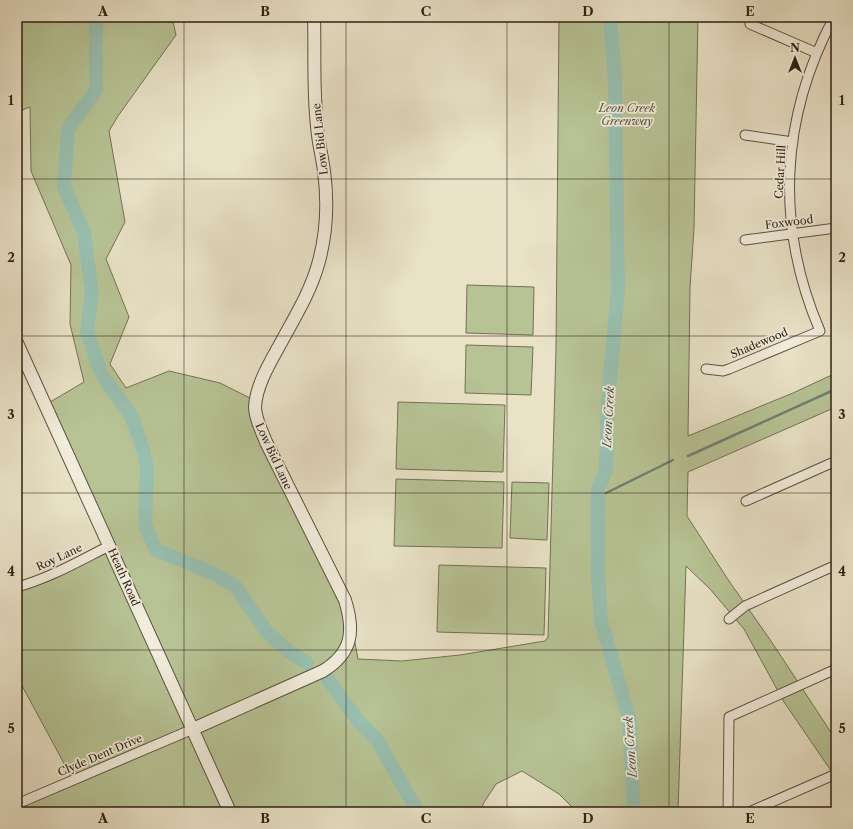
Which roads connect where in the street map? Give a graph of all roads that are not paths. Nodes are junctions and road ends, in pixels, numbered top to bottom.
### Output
1 (314, 17) edge
2 (834, 17) edge
3 (750, 24) dead end
4 (817, 53) junction
5 (745, 135) dead end
6 (793, 142) junction
7 (836, 228) edge
8 (792, 233) junction
9 (745, 240) dead end
10 (820, 331) joint
11 (17, 343) edge
12 (706, 369) dead end
13 (836, 461) edge
14 (746, 501) dead end
15 (110, 546) junction
16 (836, 565) edge
17 (17, 587) edge
18 (729, 618) dead end
19 (836, 669) edge
20 (192, 729) junction
21 (836, 774) edge
22 (17, 804) edge
23 (230, 812) edge
24 (728, 812) edge
25 (749, 812) edge

1 - 20 street, Low Bid Lane
2 - 4 street, Cedar Hill
3 - 4 street
4 - 6 street, Cedar Hill
5 - 6 street
6 - 8 street, Cedar Hill
7 - 8 street, Foxwood
8 - 9 street, Foxwood
8 - 10 street, Cedar Hill
10 - 12 street, Shadewood
11 - 15 street, Heath Road
13 - 14 street
15 - 17 street, Roy Lane
15 - 20 street, Heath Road
16 - 18 street
19 - 24 street
20 - 22 street, Clyde Dent Drive
20 - 23 street, Heath Road
21 - 25 street

